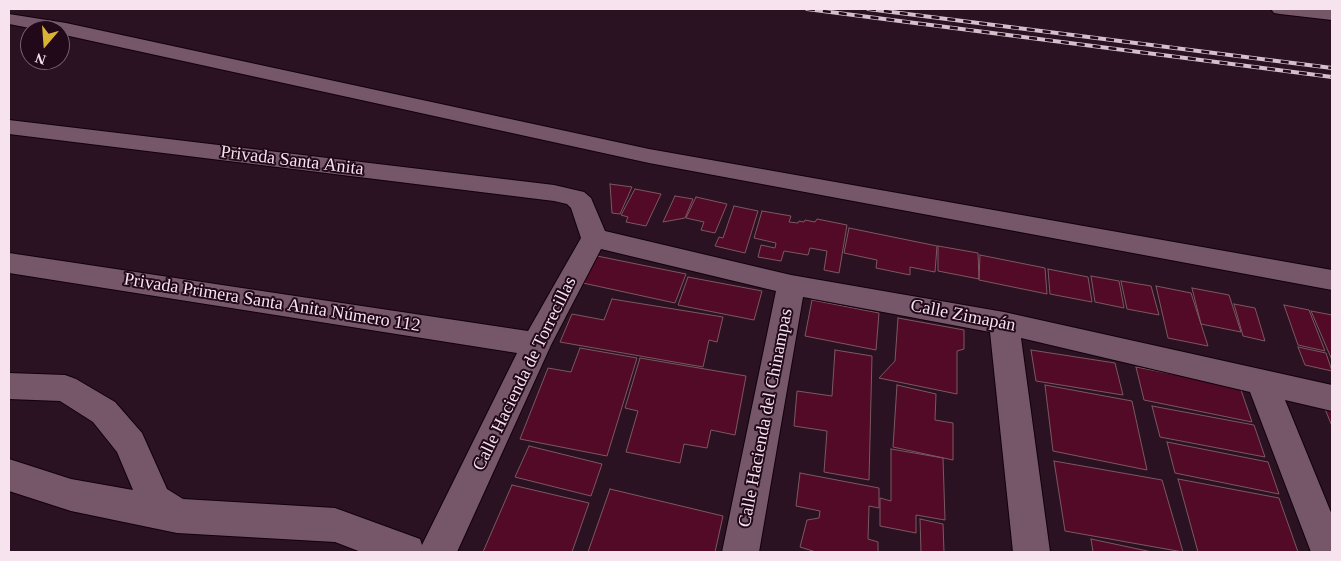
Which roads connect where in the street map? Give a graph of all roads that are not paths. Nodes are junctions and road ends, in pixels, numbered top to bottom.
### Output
1 (1280, 9) edge
2 (1332, 15) edge
3 (9, 19) edge
4 (9, 127) edge
5 (594, 238) junction
6 (9, 263) edge
7 (1332, 280) edge
8 (791, 285) junction
9 (1004, 323) junction
10 (536, 344) junction
11 (1262, 382) junction
12 (9, 386) edge
13 (1332, 398) edge
14 (9, 475) edge
15 (166, 508) junction
16 (407, 552) edge
17 (438, 552) edge
18 (740, 552) edge
19 (1031, 552) edge
20 (1329, 552) edge

1 - 2 street
3 - 7 street
4 - 5 street, Privada Santa Anita
5 - 8 street, Calle Zimapán
5 - 10 street, Calle Hacienda de Torrecillas
6 - 10 street, Privada Primera Santa Anita Número 112
8 - 9 street, Calle Zimapán
8 - 18 street, Calle Hacienda del Chinampas
9 - 11 street, Calle Zimapán
9 - 19 street
10 - 17 street, Calle Hacienda de Torrecillas
11 - 13 street, Calle Zimapán
11 - 20 street
12 - 15 street
14 - 15 street
15 - 16 street

